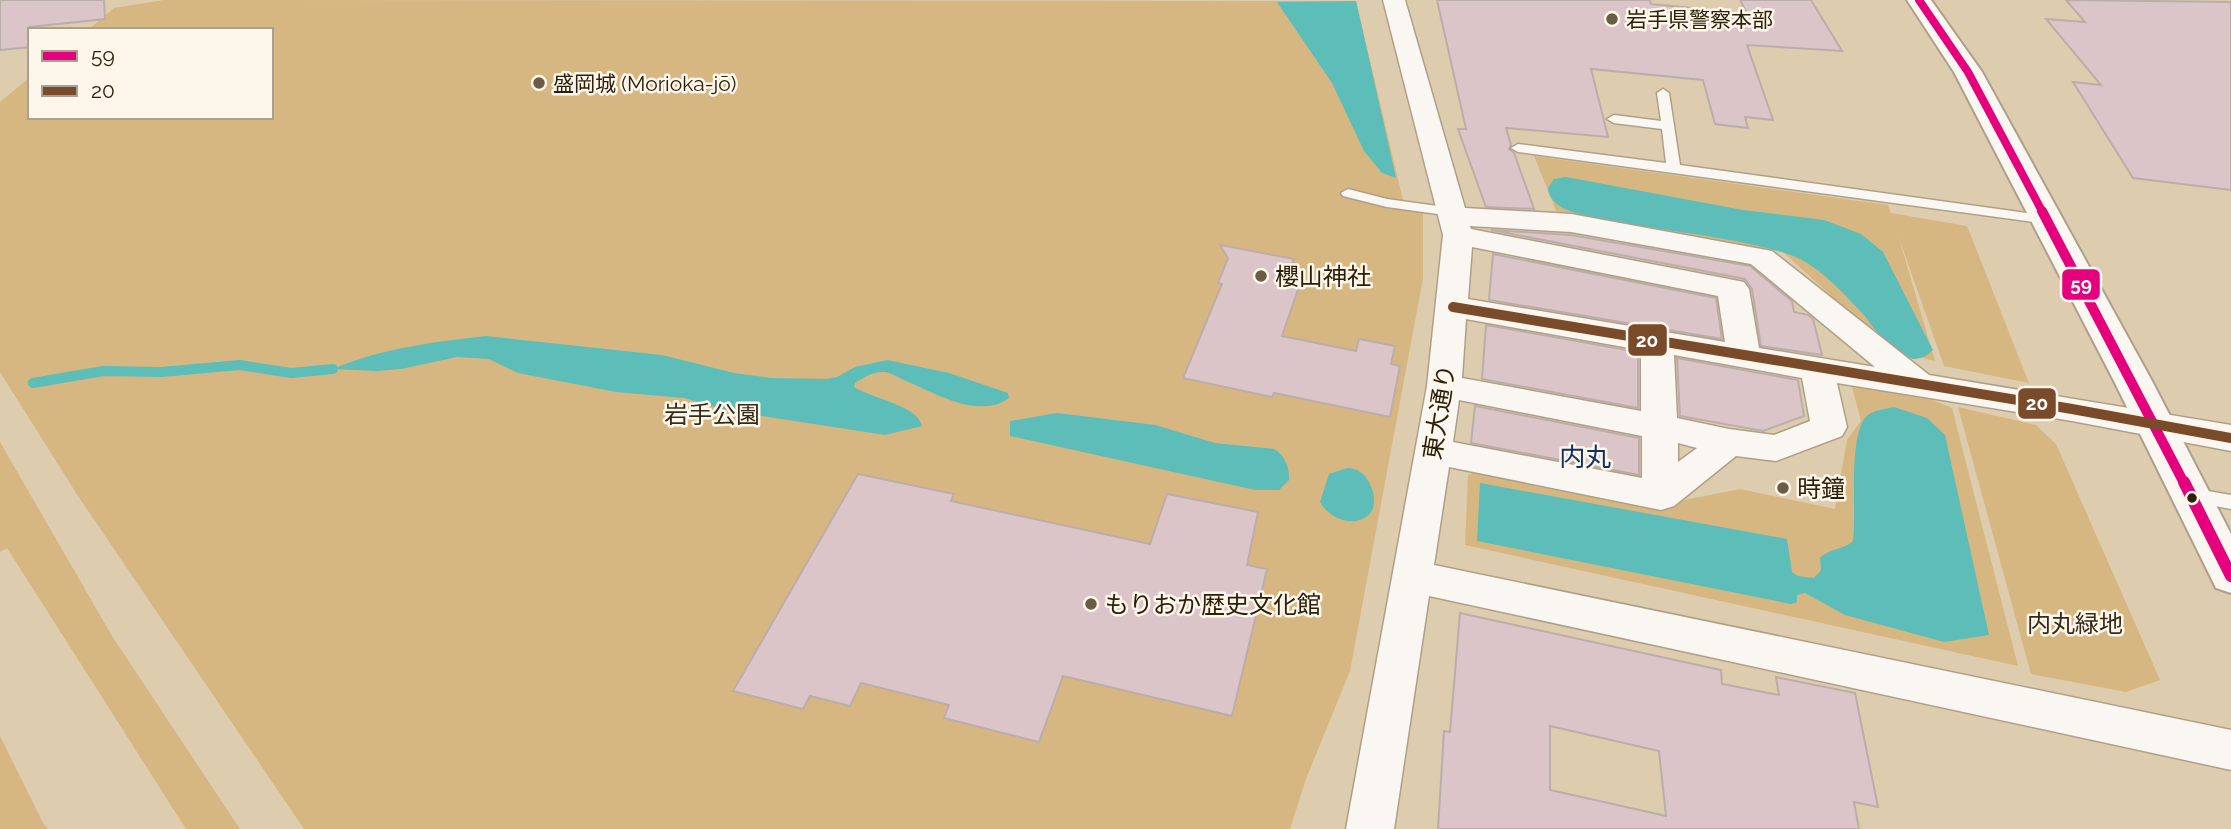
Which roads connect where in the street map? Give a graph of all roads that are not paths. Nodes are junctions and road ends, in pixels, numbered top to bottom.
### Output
1 (1394, 0) edge
2 (1919, 0) edge
3 (1663, 93) dead end
4 (1614, 119) dead end
5 (1667, 125) junction
6 (1518, 148) dead end
7 (1674, 168) junction
8 (1348, 193) dead end
9 (2048, 220) junction
10 (1454, 221) junction
11 (1453, 307) junction
12 (1833, 316) junction
13 (1657, 342) junction
14 (1744, 356) junction
15 (1830, 371) junction
16 (1917, 383) junction
17 (1444, 386) junction
18 (2155, 424) junction
19 (1661, 427) junction
20 (2231, 438) edge
21 (1729, 442) junction
22 (1433, 451) junction
23 (2190, 495) junction
24 (1661, 496) junction
25 (2231, 502) edge
26 (2231, 576) edge
27 (1414, 577) junction
28 (2231, 750) edge
29 (1370, 829) edge

1 - 10 street, 東大通り
2 - 9 highway
3 - 5 lane
4 - 5 lane
5 - 7 lane
6 - 7 lane
7 - 9 lane
8 - 10 lane
9 - 18 highway
10 - 11 street, 東大通り
10 - 12 street
10 - 14 street
11 - 13 street
11 - 17 street, 東大通り
12 - 15 street
12 - 16 street
13 - 14 street
13 - 19 street
14 - 15 street
15 - 16 street
15 - 21 street
16 - 18 street
17 - 19 street
17 - 22 street, 東大通り
18 - 20 street
18 - 23 highway
19 - 21 street
19 - 24 street
21 - 24 street
22 - 24 street
22 - 27 street, 東大通り
23 - 25 lane
23 - 26 highway
27 - 28 street
27 - 29 street, 東大通り

